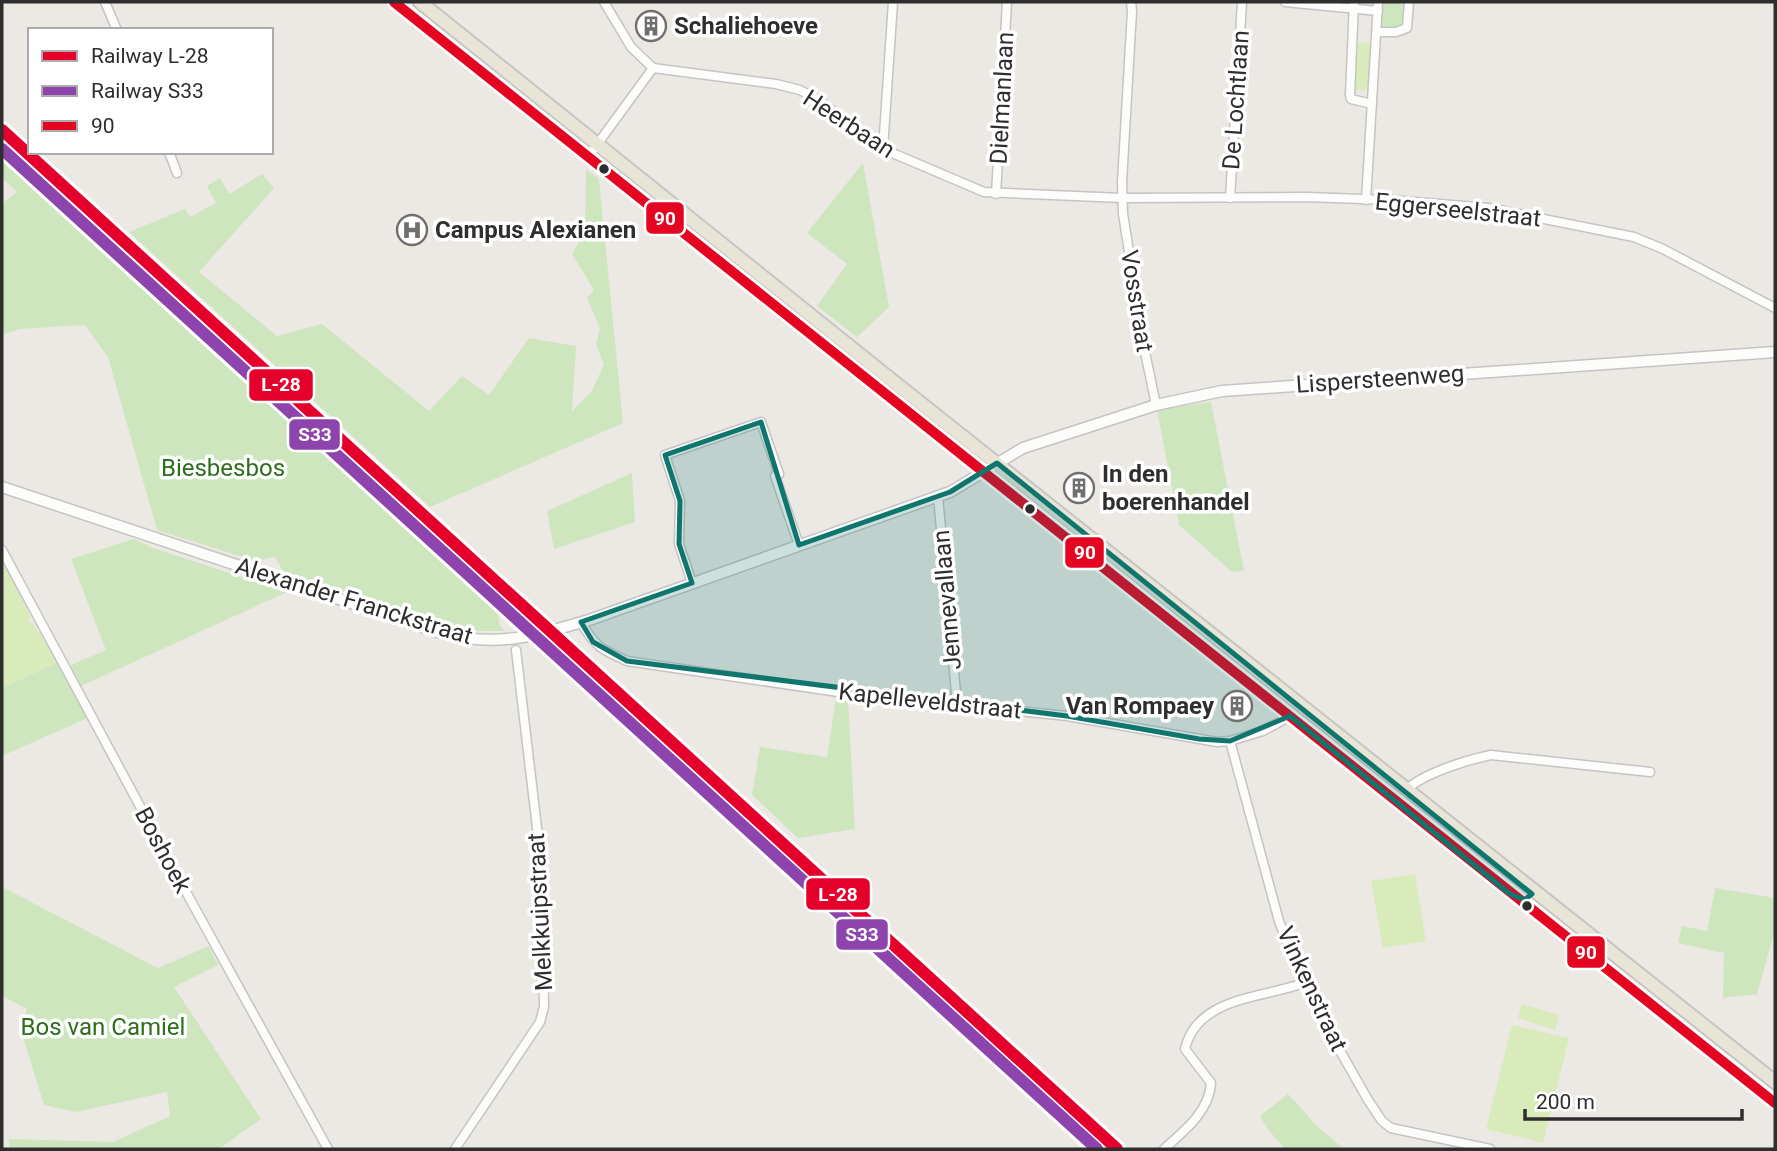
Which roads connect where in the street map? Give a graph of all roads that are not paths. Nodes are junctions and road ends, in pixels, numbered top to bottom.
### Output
1 (105, 2) edge
2 (394, 2) edge
3 (420, 2) edge
4 (604, 2) edge
5 (893, 2) edge
6 (1007, 2) edge
7 (1131, 2) edge
8 (1242, 2) edge
9 (1285, 2) edge
10 (1409, 2) edge
11 (1354, 5) edge
12 (1378, 6) edge
13 (116, 28) edge
14 (1377, 33) junction
15 (653, 68) junction
16 (1372, 104) junction
17 (597, 142) junction
18 (883, 149) junction
19 (170, 154) edge
20 (587, 157) junction
21 (177, 173) dead end
22 (996, 194) junction
23 (1122, 198) junction
24 (1230, 198) junction
25 (1366, 200) junction
26 (1775, 308) edge
27 (1775, 352) edge
28 (1156, 405) junction
29 (997, 463) junction
30 (983, 472) junction
31 (2, 487) edge
32 (938, 496) junction
33 (799, 545) junction
34 (2, 550) edge
35 (692, 583) junction
36 (581, 622) junction
37 (516, 650) dead end
38 (957, 704) junction
39 (1287, 714) junction
40 (1318, 720) junction
41 (1301, 725) junction
42 (1230, 741) junction
43 (1650, 772) dead end
44 (1406, 790) junction
45 (1527, 885) junction
46 (1510, 894) junction
47 (1304, 983) junction
48 (1775, 1083) edge
49 (1775, 1103) edge
50 (328, 1149) edge
51 (455, 1149) edge
52 (1164, 1149) edge
53 (1490, 1149) edge

1 - 13 street
2 - 20 main road
3 - 17 main road
4 - 15 street
5 - 18 street
6 - 22 street, Dielmanlaan
7 - 23 street, Vosstraat
8 - 24 street, De Lochtlaan
9 - 11 street
10 - 14 street
11 - 12 street
11 - 16 street
12 - 14 street
14 - 16 street
15 - 17 street
15 - 18 street, Heerbaan
16 - 25 street
17 - 20 street
17 - 29 main road
18 - 22 street, Heerbaan
19 - 21 street
20 - 30 main road
22 - 23 street, Heerbaan
23 - 24 street, Eggerseelstraat
23 - 28 street, Vosstraat
24 - 25 street, Eggerseelstraat
25 - 26 street, Eggerseelstraat
27 - 28 street, Lispersteenweg
28 - 29 street, Lispersteenweg
29 - 30 street, Lispersteenweg
29 - 40 main road
30 - 32 street, Alexander Franckstraat
30 - 39 main road
31 - 36 street, Alexander Franckstraat
32 - 33 street, Alexander Franckstraat
32 - 38 street, Jennevallaan
33 - 35 street, Alexander Franckstraat
33 - 35 street
34 - 50 street, Boshoek
35 - 36 street, Alexander Franckstraat
36 - 38 street, Kapelleveldstraat
37 - 51 street, Melkkuipstraat
38 - 42 street, Kapelleveldstraat
39 - 41 main road
39 - 42 street, Kapelleveldstraat
40 - 41 main road
40 - 44 main road
41 - 46 main road
42 - 47 street, Vinkenstraat
43 - 44 street
44 - 45 main road
45 - 46 main road
45 - 48 main road
46 - 49 main road
47 - 52 street
47 - 53 street, Vinkenstraat

